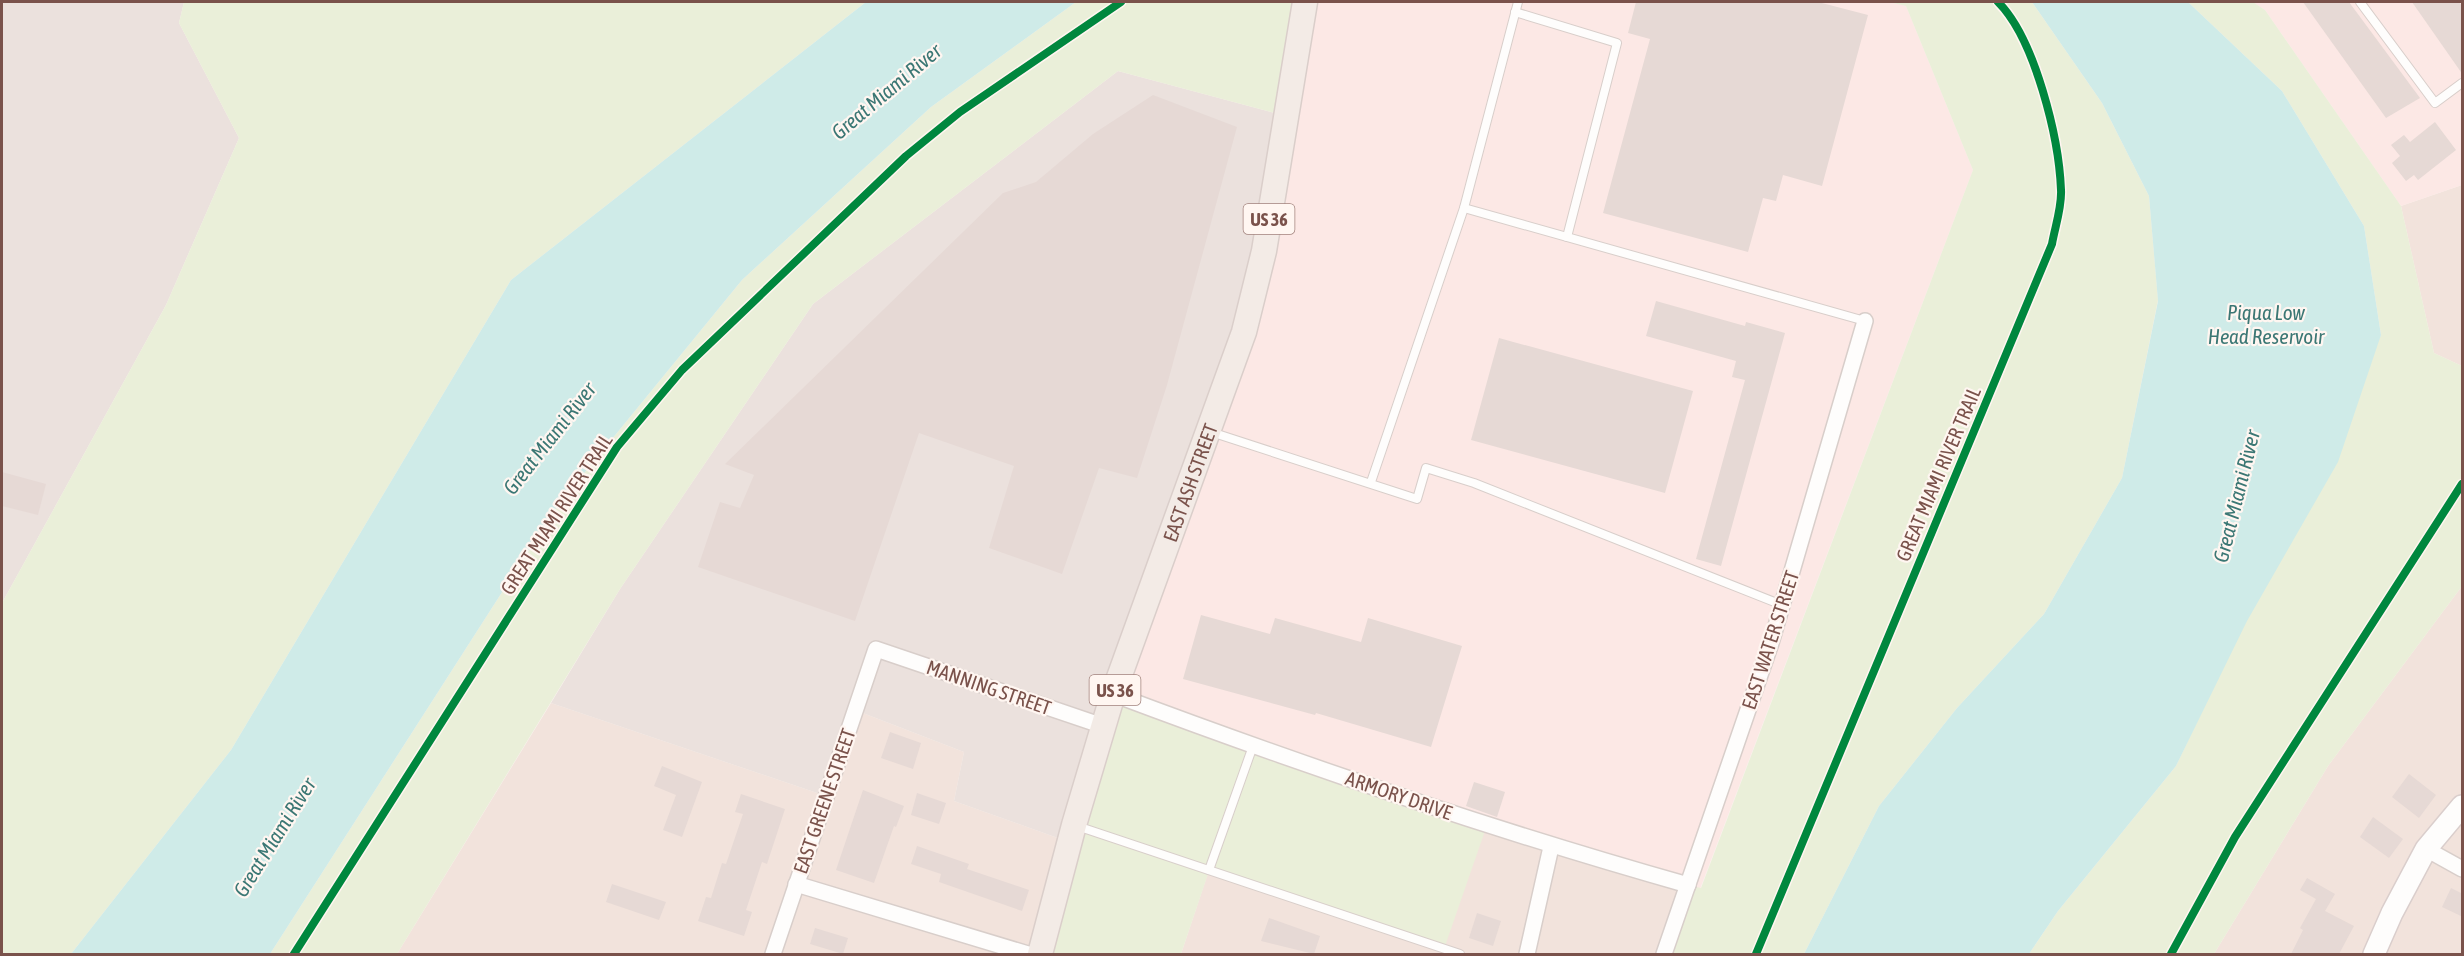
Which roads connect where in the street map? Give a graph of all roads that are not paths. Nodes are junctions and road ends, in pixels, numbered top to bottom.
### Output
1 (1305, 2) edge
2 (1518, 2) edge
3 (2360, 2) edge
4 (1515, 12) junction
5 (2463, 83) edge
6 (1464, 208) junction
7 (1567, 237) junction
8 (1865, 321) joint
9 (1209, 431) junction
10 (1371, 482) junction
11 (1782, 605) junction
12 (876, 648) joint
13 (1113, 694) junction
14 (1103, 726) junction
15 (1252, 746) junction
16 (2463, 806) edge
17 (1074, 825) junction
18 (1551, 847) junction
19 (2426, 849) junction
20 (2463, 869) edge
21 (1209, 870) junction
22 (796, 884) junction
23 (1688, 885) junction
24 (773, 954) edge
25 (1028, 954) edge
26 (1040, 954) edge
27 (1460, 954) edge
28 (1527, 954) edge
29 (1664, 954) edge
30 (2374, 954) edge

1 - 9 main road, EAST ASH STREET / US 36
2 - 4 lane
3 - 5 lane
4 - 6 lane
4 - 7 lane
6 - 7 lane
6 - 10 lane
7 - 8 lane
8 - 11 street, EAST WATER STREET
9 - 10 lane
9 - 13 main road, EAST ASH STREET / US 36
10 - 11 lane
11 - 23 street, EAST WATER STREET
12 - 14 street, MANNING STREET
12 - 22 street, EAST GREENE STREET
13 - 14 main road, EAST ASH STREET / US 36
13 - 15 street, ARMORY DRIVE
14 - 17 main road, EAST ASH STREET / US 36
15 - 18 street, ARMORY DRIVE
15 - 21 lane
16 - 19 street
17 - 21 lane
17 - 26 main road, EAST ASH STREET / US 36
18 - 23 street, ARMORY DRIVE
18 - 28 street
19 - 20 street
19 - 30 street
21 - 27 lane
22 - 24 street, EAST GREENE STREET
22 - 25 street
23 - 29 street, EAST WATER STREET

